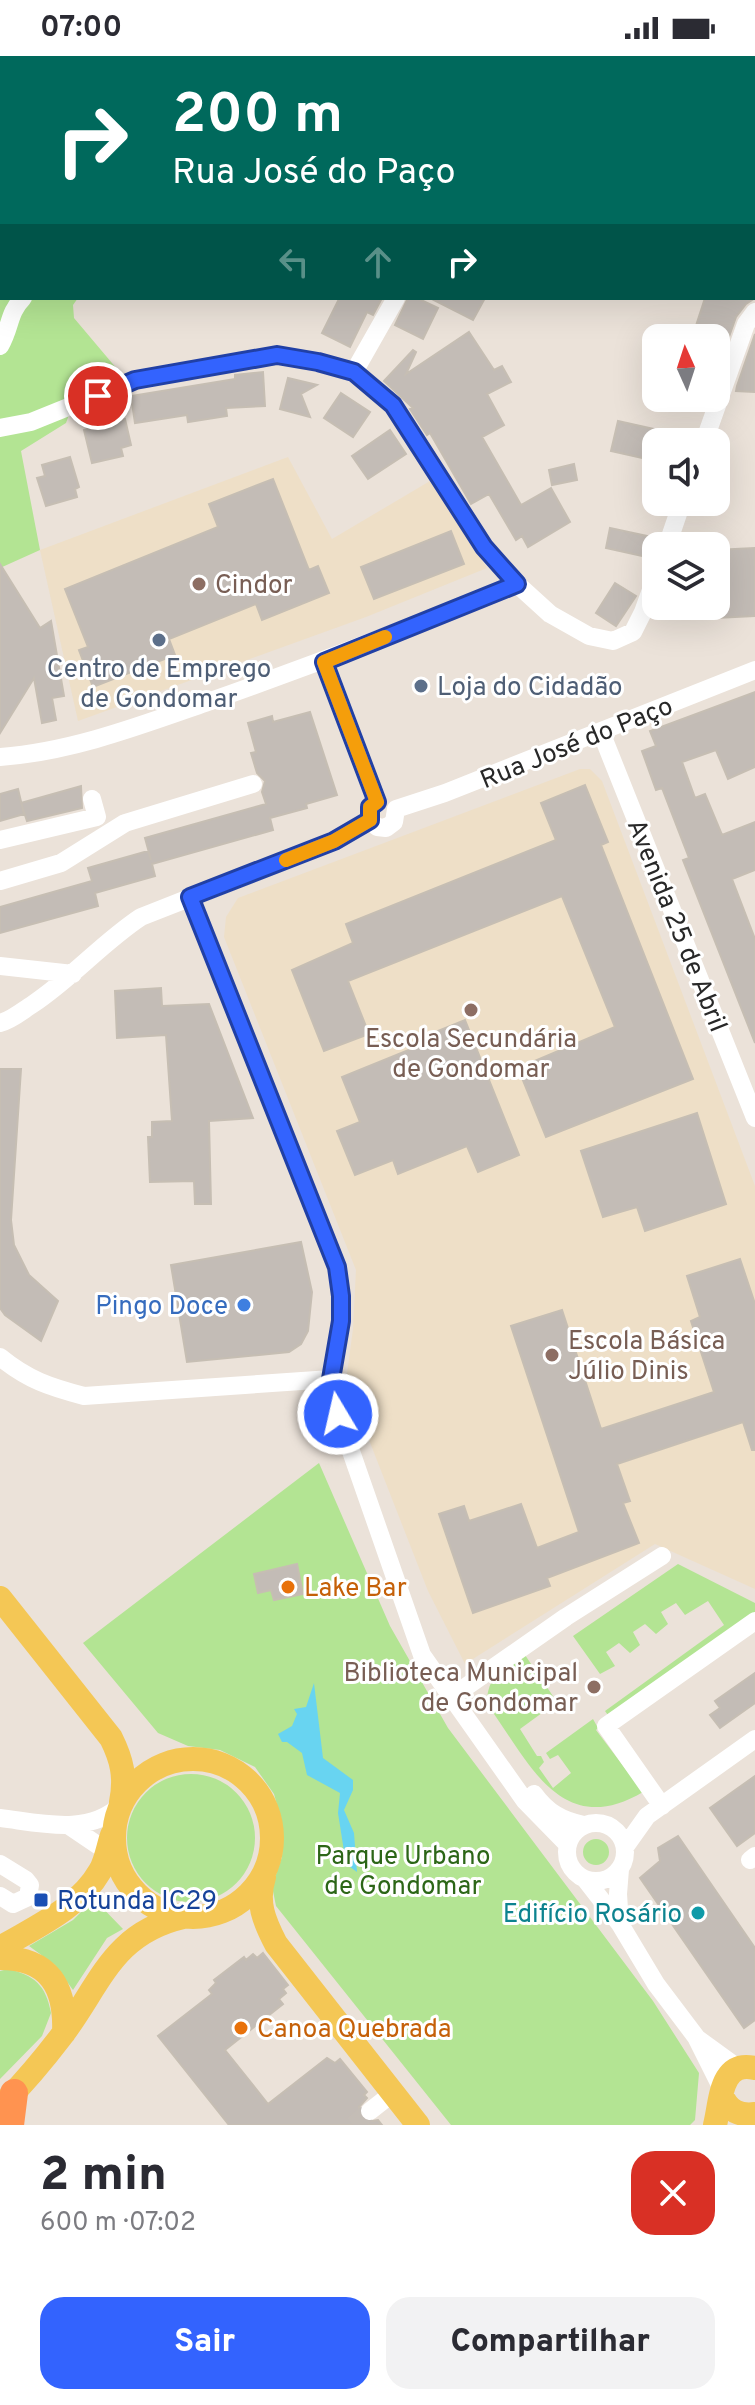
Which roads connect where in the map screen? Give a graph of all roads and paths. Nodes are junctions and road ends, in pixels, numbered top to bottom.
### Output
1 (395, 300) edge
2 (16, 301) edge
3 (755, 312) edge
4 (0, 346) edge
5 (354, 372) junction
6 (0, 428) edge
7 (709, 428) edge
8 (517, 584) junction
9 (642, 614) edge
10 (324, 662) junction
11 (755, 670) edge
12 (601, 732) junction
13 (0, 757) edge
14 (253, 784) dead end
15 (92, 799) dead end
16 (377, 802) junction
17 (396, 809) junction
18 (370, 820) junction
19 (0, 840) edge
20 (0, 881) edge
21 (190, 897) junction
22 (0, 966) edge
23 (73, 974) junction
24 (0, 1023) edge
25 (755, 1118) edge
26 (0, 1357) edge
27 (331, 1379) junction
28 (662, 1556) dead end
29 (0, 1598) edge
30 (755, 1621) edge
31 (433, 1663) junction
32 (460, 1691) junction
33 (111, 1738) junction
34 (755, 1739) edge
35 (177, 1761) junction
36 (121, 1805) junction
37 (654, 1811) junction
38 (0, 1818) edge
39 (68, 1825) junction
40 (584, 1825) junction
41 (608, 1825) junction
42 (114, 1829) junction
43 (568, 1845) junction
44 (625, 1847) junction
45 (106, 1854) junction
46 (0, 1864) edge
47 (266, 1869) junction
48 (620, 1869) junction
49 (124, 1877) junction
50 (585, 1879) junction
51 (4, 1904) edge
52 (210, 1916) junction
53 (185, 1917) junction
54 (620, 1924) junction
55 (276, 1944) junction
56 (0, 1948) edge
57 (0, 1958) edge
58 (64, 2033) junction
59 (696, 2037) junction
60 (748, 2065) edge
61 (722, 2092) junction
62 (393, 2093) junction
63 (7, 2101) edge
64 (370, 2111) tunnel mouth
65 (755, 2114) edge
66 (10, 2125) edge
67 (418, 2125) edge
68 (715, 2125) edge
69 (736, 2125) edge

1 - 5 street
2 - 4 street
3 - 7 street
5 - 6 street
5 - 8 street
8 - 9 street
8 - 10 street
10 - 13 street
10 - 16 street
11 - 12 street, Rua José do Paço
12 - 17 street, Rua José do Paço
12 - 25 street, Avenida 25 de Abril
14 - 20 street
15 - 19 street
16 - 17 street
16 - 18 street
17 - 18 street
18 - 21 street
21 - 23 street
21 - 27 street
22 - 23 street
23 - 24 street
26 - 27 street
27 - 31 street
28 - 32 street
29 - 33 main road
30 - 37 street
31 - 32 street
31 - 43 street
32 - 40 street
33 - 35 main road
33 - 36 main road
34 - 37 street
35 - 36 main road
35 - 47 main road
36 - 39 street
36 - 42 main road
37 - 41 street
37 - 44 street
38 - 39 street
39 - 45 street
40 - 41 street
40 - 43 street
41 - 44 street
42 - 45 main road
42 - 49 main road
43 - 50 street
44 - 48 street
45 - 49 street
45 - 56 main road
46 - 51 street
47 - 52 main road
47 - 55 main road
48 - 50 street
48 - 54 street
49 - 53 main road
50 - 54 street
52 - 53 main road
52 - 55 main road
53 - 58 main road
54 - 59 street
55 - 62 main road
57 - 58 main road
58 - 63 main road
59 - 60 street
59 - 61 street
60 - 61 main road
61 - 65 main road
61 - 68 main road
62 - 64 street
62 - 67 main road
63 - 66 highway
65 - 69 main road

